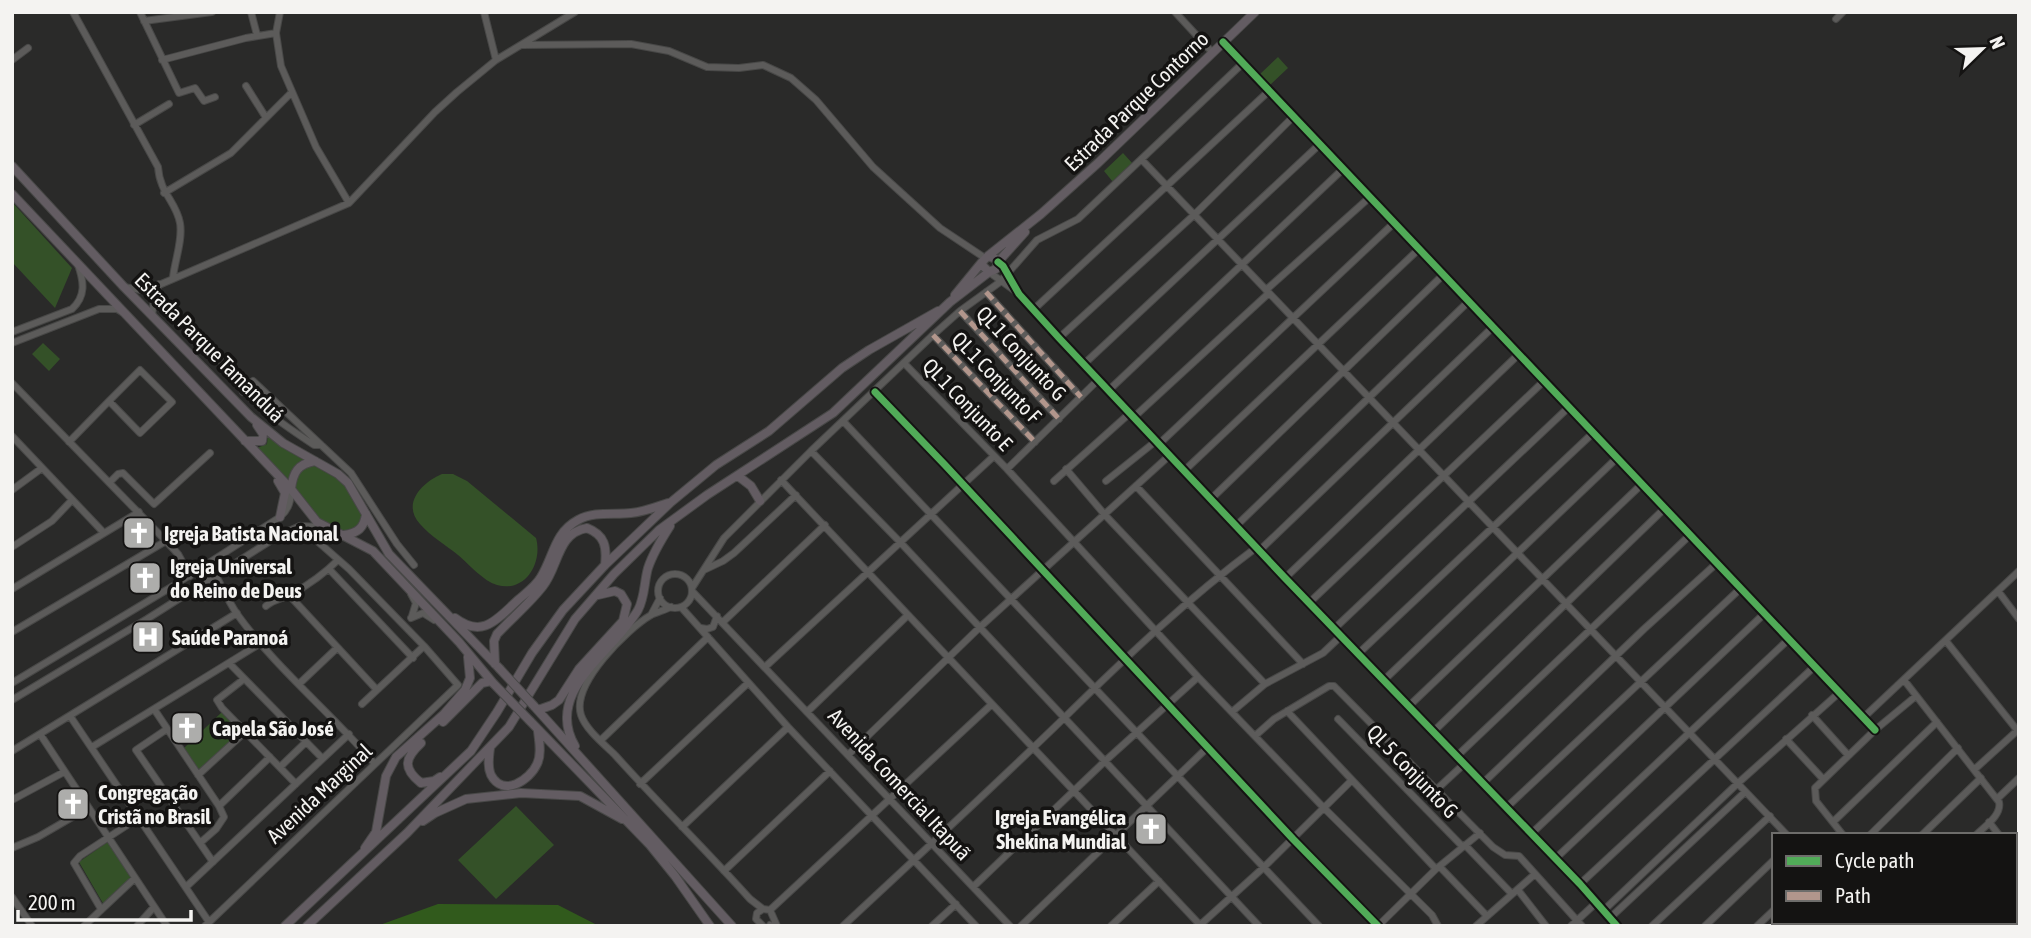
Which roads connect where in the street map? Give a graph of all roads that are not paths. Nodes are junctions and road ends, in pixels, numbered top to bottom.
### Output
1 (73, 12) edge
2 (140, 12) edge
3 (212, 12) edge
4 (251, 12) edge
5 (280, 12) edge
6 (484, 12) edge
7 (575, 12) edge
8 (1175, 12) edge
9 (1255, 12) edge
10 (1843, 12) edge
11 (1836, 19) dead end
12 (144, 21) junction
13 (276, 33) junction
14 (257, 35) junction
15 (1223, 42) junction
16 (522, 45) junction
17 (28, 48) dead end
18 (1212, 52) junction
19 (12, 60) edge
20 (162, 60) junction
21 (496, 60) junction
22 (1243, 63) junction
23 (246, 86) dead end
24 (1269, 90) junction
25 (292, 92) junction
26 (215, 97) dead end
27 (169, 104) dead end
28 (265, 116) junction
29 (1293, 117) junction
30 (134, 125) junction
31 (1320, 144) junction
32 (1142, 160) junction
33 (12, 166) edge
34 (1343, 169) junction
35 (1166, 185) junction
36 (164, 193) junction
37 (12, 194) edge
38 (1370, 197) junction
39 (349, 203) junction
40 (1041, 214) junction
41 (1194, 215) junction
42 (1394, 223) junction
43 (1218, 240) junction
44 (1419, 249) junction
45 (985, 259) junction
46 (998, 262) junction
47 (78, 264) junction
48 (1243, 266) junction
49 (989, 272) junction
50 (1008, 274) junction
51 (1443, 275) junction
52 (173, 277) junction
53 (1000, 282) junction
54 (159, 285) junction
55 (124, 287) junction
56 (986, 292) junction
57 (1268, 292) junction
58 (1019, 294) junction
59 (1469, 301) junction
60 (950, 302) junction
61 (943, 309) junction
62 (1033, 310) junction
63 (960, 311) junction
64 (124, 314) junction
65 (152, 316) junction
66 (1293, 319) junction
67 (1493, 327) junction
68 (12, 332) edge
69 (933, 335) junction
70 (1059, 338) junction
71 (12, 343) edge
72 (1318, 344) junction
73 (214, 349) dead end
74 (1519, 354) junction
75 (904, 363) junction
76 (1084, 365) junction
77 (1343, 370) junction
78 (1099, 379) junction
79 (1544, 381) junction
80 (12, 383) edge
81 (1109, 390) junction
82 (243, 392) junction
83 (875, 392) junction
84 (1081, 397) junction
85 (1368, 397) junction
86 (109, 401) junction
87 (1569, 407) junction
88 (1132, 415) junction
89 (251, 417) junction
90 (292, 417) junction
91 (1059, 419) junction
92 (844, 421) junction
93 (1393, 424) junction
94 (285, 426) junction
95 (1593, 433) junction
96 (12, 436) edge
97 (69, 442) junction
98 (246, 442) junction
99 (1035, 442) junction
100 (1158, 442) junction
101 (321, 444) junction
102 (16, 445) edge
103 (1418, 449) junction
104 (811, 451) junction
105 (210, 453) dead end
106 (1170, 455) junction
107 (994, 456) junction
108 (1617, 458) junction
109 (315, 461) junction
110 (42, 468) junction
111 (1007, 468) junction
112 (1066, 469) junction
113 (1185, 470) junction
114 (1443, 475) junction
115 (738, 476) junction
116 (781, 480) junction
117 (1054, 481) dead end
118 (1106, 481) dead end
119 (110, 482) junction
120 (962, 483) junction
121 (1642, 484) junction
122 (1136, 486) junction
123 (290, 489) junction
124 (12, 490) edge
125 (796, 495) junction
126 (1211, 499) junction
127 (72, 500) junction
128 (760, 501) junction
129 (1467, 501) junction
130 (670, 503) junction
131 (1665, 508) junction
132 (139, 512) junction
133 (931, 513) junction
134 (1105, 515) junction
135 (281, 517) junction
136 (379, 517) junction
137 (368, 518) junction
138 (674, 518) junction
139 (1237, 525) junction
140 (300, 526) junction
141 (825, 526) junction
142 (325, 527) junction
143 (1492, 527) junction
144 (104, 533) junction
145 (344, 535) junction
146 (1690, 535) junction
147 (166, 541) junction
148 (900, 542) junction
149 (1074, 543) junction
150 (237, 546) junction
151 (12, 547) edge
152 (1259, 549) junction
153 (1517, 554) junction
154 (244, 557) junction
155 (337, 559) junction
156 (1717, 563) junction
157 (414, 565) dead end
158 (605, 565) junction
159 (329, 569) junction
160 (703, 571) junction
161 (2019, 571) edge
162 (867, 572) junction
163 (1042, 572) junction
164 (1219, 575) junction
165 (190, 576) junction
166 (216, 576) junction
167 (687, 578) junction
168 (1285, 578) junction
169 (1541, 579) junction
170 (403, 581) junction
171 (13, 587) edge
172 (1741, 588) junction
173 (692, 589) junction
174 (1998, 591) junction
175 (289, 595) junction
176 (596, 596) junction
177 (660, 598) junction
178 (1011, 600) junction
179 (433, 601) junction
180 (1186, 602) junction
181 (1310, 603) junction
182 (1566, 604) junction
183 (266, 606) dead end
184 (671, 607) junction
185 (681, 607) junction
186 (237, 613) junction
187 (1765, 613) junction
188 (651, 615) junction
189 (908, 615) junction
190 (717, 616) junction
191 (411, 618) junction
192 (2019, 619) edge
193 (723, 622) junction
194 (403, 625) junction
195 (699, 628) junction
196 (979, 628) junction
197 (1335, 628) junction
198 (1590, 630) junction
199 (1156, 631) junction
200 (12, 632) edge
201 (1342, 635) junction
202 (708, 637) junction
203 (1790, 639) junction
204 (1946, 640) junction
205 (459, 642) junction
206 (261, 643) junction
207 (74, 646) junction
208 (424, 646) junction
209 (337, 648) junction
210 (466, 650) junction
211 (1359, 653) junction
212 (1616, 657) junction
213 (53, 658) junction
214 (413, 658) junction
215 (949, 658) junction
216 (81, 659) junction
217 (1124, 659) junction
218 (230, 664) junction
219 (1303, 664) junction
220 (497, 666) junction
221 (1815, 666) junction
222 (765, 667) junction
223 (61, 670) junction
224 (1198, 677) junction
225 (244, 679) junction
226 (1384, 680) junction
227 (1904, 680) junction
228 (492, 682) junction
229 (1640, 682) junction
230 (12, 683) edge
231 (300, 683) junction
232 (748, 683) junction
233 (1265, 684) junction
234 (1093, 688) junction
235 (377, 690) junction
236 (1840, 692) junction
237 (1916, 696) junction
238 (12, 700) edge
239 (362, 704) dead end
240 (992, 704) junction
241 (1168, 706) junction
242 (1409, 706) junction
243 (536, 708) junction
244 (1664, 708) junction
245 (154, 709) junction
246 (1287, 710) junction
247 (1233, 711) junction
248 (807, 712) junction
249 (1812, 715) junction
250 (70, 716) junction
251 (1864, 717) junction
252 (1064, 718) junction
253 (1338, 719) dead end
254 (1937, 722) junction
255 (788, 727) junction
256 (167, 729) junction
257 (1875, 730) junction
258 (2018, 730) edge
259 (538, 731) junction
260 (245, 732) junction
261 (1433, 732) junction
262 (1136, 733) junction
263 (1689, 733) junction
264 (40, 734) junction
265 (349, 734) junction
266 (1256, 735) junction
267 (1786, 739) junction
268 (601, 740) junction
269 (306, 742) junction
270 (92, 747) junction
271 (1033, 747) junction
272 (1208, 747) junction
273 (490, 748) junction
274 (1958, 748) junction
275 (389, 750) junction
276 (12, 751) edge
277 (848, 755) junction
278 (1848, 755) junction
279 (270, 757) junction
280 (396, 757) junction
281 (1457, 757) junction
282 (322, 758) junction
283 (1713, 759) junction
284 (1104, 762) junction
285 (374, 763) junction
286 (585, 764) junction
287 (1464, 764) junction
288 (458, 765) junction
289 (280, 767) junction
290 (1975, 769) junction
291 (830, 771) junction
292 (64, 772) junction
293 (198, 775) junction
294 (1178, 777) junction
295 (1981, 778) junction
296 (2019, 778) edge
297 (1823, 779) junction
298 (1352, 780) junction
299 (1483, 783) junction
300 (296, 784) junction
301 (640, 784) junction
302 (1737, 784) junction
303 (1436, 790) junction
304 (1074, 791) junction
305 (1745, 792) junction
306 (1997, 799) junction
307 (12, 800) edge
308 (889, 800) junction
309 (219, 806) junction
310 (1147, 807) junction
311 (1323, 807) junction
312 (1507, 807) junction
313 (88, 808) junction
314 (872, 815) junction
315 (1770, 816) junction
316 (138, 818) junction
317 (1833, 822) junction
318 (1989, 822) junction
319 (631, 824) junction
320 (682, 827) junction
321 (407, 833) junction
322 (1480, 833) junction
323 (1785, 833) edge
324 (1841, 833) edge
325 (1872, 833) edge
326 (1924, 833) edge
327 (1978, 833) edge
328 (1997, 833) edge
329 (1531, 834) junction
330 (1116, 836) junction
331 (108, 838) junction
332 (1293, 839) junction
333 (200, 843) junction
334 (931, 843) junction
335 (1464, 846) junction
336 (12, 848) edge
337 (358, 859) junction
338 (1555, 859) junction
339 (914, 860) junction
340 (213, 862) junction
341 (1772, 862) edge
342 (1438, 868) junction
343 (1263, 869) junction
344 (724, 870) junction
345 (1535, 874) junction
346 (135, 878) junction
347 (1159, 881) junction
348 (1580, 884) junction
349 (186, 887) junction
350 (973, 887) junction
351 (1515, 892) junction
352 (1410, 895) junction
353 (12, 897) edge
354 (1231, 897) junction
355 (1597, 902) junction
356 (956, 904) junction
357 (154, 906) junction
358 (102, 909) junction
359 (1604, 910) junction
360 (1772, 912) edge
361 (762, 913) junction
362 (1611, 917) junction
363 (1486, 921) edge
364 (1579, 923) edge
365 (207, 924) edge
366 (770, 925) edge
367 (1200, 925) edge
368 (1379, 925) edge
369 (32, 926) edge
370 (84, 926) edge
371 (137, 926) edge
372 (167, 926) edge
373 (285, 926) edge
374 (307, 926) edge
375 (710, 926) edge
376 (732, 926) edge
377 (750, 926) edge
378 (843, 926) edge
379 (932, 926) edge
380 (976, 926) edge
381 (1010, 926) edge
382 (1021, 926) edge
383 (1111, 926) edge
384 (1259, 926) edge
385 (1319, 926) edge
386 (1437, 926) edge
387 (1476, 926) edge
388 (1546, 926) edge
389 (1571, 926) edge
390 (1617, 926) edge
391 (1652, 926) edge
392 (1705, 926) edge
393 (1756, 926) edge

1 - 30 street
2 - 12 street
3 - 12 street
4 - 14 street
5 - 13 street
6 - 21 street
7 - 16 street
8 - 18 street
9 - 15 main road, Estrada Parque Contorno
10 - 11 street
12 - 20 street
13 - 14 street
13 - 25 street
14 - 20 street
15 - 18 main road, Estrada Parque Contorno
15 - 22 street
16 - 21 street
16 - 45 street
17 - 19 street
18 - 40 main road, Estrada Parque Contorno
20 - 26 street
21 - 39 street
22 - 24 street
22 - 32 street
23 - 28 street
24 - 29 street
24 - 35 street
25 - 28 street
25 - 39 street
27 - 30 street
28 - 36 street
29 - 31 street
29 - 41 street
30 - 36 street
31 - 34 street
31 - 43 street
32 - 35 street
32 - 50 street
33 - 55 main road, Estrada Parque Tamanduá
34 - 38 street
34 - 48 street
35 - 41 street
35 - 62 street
36 - 52 street
37 - 47 main road, Estrada Parque Tamanduá
38 - 42 street
38 - 57 street
39 - 52 street
40 - 45 main road, Estrada Parque Contorno
40 - 46 main road, Estrada Parque Contorno
41 - 43 street
41 - 70 street
42 - 44 street
42 - 66 street
43 - 48 street
43 - 76 street
44 - 51 street
44 - 72 street
45 - 46 main road
45 - 49 main road
45 - 60 main road, Estrada Parque Contorno
46 - 49 main road
46 - 50 street
47 - 64 main road, Estrada Parque Tamanduá
47 - 68 street
48 - 57 street
48 - 81 street
49 - 53 street
49 - 60 main road, Estrada Parque Contorno
50 - 53 street
50 - 58 street
51 - 59 street
51 - 77 street
52 - 54 street
53 - 56 street
53 - 58 street
54 - 55 street
54 - 65 street
55 - 65 main road, Estrada Parque Tamanduá
56 - 63 street
56 - 84 street
57 - 66 street
57 - 88 street
58 - 62 street
59 - 67 street
59 - 85 street
60 - 61 main road, Estrada Parque Contorno
61 - 115 main road, Estrada Parque Contorno
61 - 130 main road
62 - 70 street
63 - 69 street
63 - 91 street, QL 1 Conjunto G
64 - 71 street
64 - 98 main road, Estrada Parque Tamanduá
65 - 89 main road, Estrada Parque Tamanduá
66 - 72 street
66 - 100 street
67 - 74 street
67 - 93 street
69 - 75 street
69 - 99 street, QL 1 Conjunto F
70 - 76 street
72 - 77 street
72 - 113 street
73 - 82 street
74 - 79 street
74 - 103 street
75 - 83 street
75 - 107 street, QL 1 Conjunto E
76 - 78 street
77 - 85 street
77 - 126 street
78 - 81 street
78 - 84 street
79 - 87 street
79 - 114 street
80 - 97 street
81 - 88 street
82 - 90 street
82 - 94 street
83 - 92 street
83 - 120 street
84 - 91 street
85 - 93 street
85 - 139 street
86 - 86 street
86 - 97 street
87 - 95 street
87 - 129 street
88 - 100 street
88 - 112 street
89 - 98 main road
89 - 109 main road, Estrada Parque Tamanduá
90 - 94 street
90 - 101 street
91 - 99 street
92 - 104 street
92 - 133 street
93 - 103 street
93 - 152 street
94 - 101 street
95 - 108 street
95 - 143 street
96 - 102 street
97 - 119 street
98 - 123 main road, Estrada Parque Tamanduá
98 - 135 main road
99 - 111 street
100 - 106 street
100 - 118 street
101 - 136 street
102 - 110 street
103 - 114 street
103 - 168 street
104 - 116 street
104 - 148 street
105 - 119 street
106 - 113 street
106 - 122 street
107 - 111 street, QL 1 Conjunto E
107 - 120 street
108 - 121 street
108 - 153 street
109 - 123 main road
109 - 137 main road, Estrada Parque Tamanduá
110 - 124 street
110 - 127 street
111 - 149 street, QL 1 Conjunto E
112 - 117 street
112 - 134 street
113 - 126 street
114 - 129 street
114 - 181 street
115 - 128 main road
115 - 138 main road, Estrada Parque Contorno
116 - 125 street
116 - 128 street
119 - 132 street
120 - 133 street
120 - 163 street
121 - 131 street
121 - 169 street
122 - 134 street
122 - 164 street
123 - 135 street
123 - 142 main road, Estrada Parque Tamanduá
125 - 141 street
125 - 160 street
126 - 139 street
127 - 144 street
127 - 151 street
128 - 160 street
129 - 143 street
129 - 197 street
130 - 158 main road
130 - 179 main road
131 - 146 street
131 - 182 street
132 - 144 street
132 - 147 street
133 - 148 street
133 - 178 street
134 - 149 street
134 - 180 street
135 - 150 street
136 - 137 street
136 - 157 street
137 - 145 main road
137 - 179 main road, Estrada Parque Tamanduá
138 - 176 main road, Estrada Parque Contorno
138 - 286 main road
139 - 152 street
140 - 142 street
140 - 154 street
140 - 155 street
141 - 162 street
141 - 193 street
142 - 145 main road, Estrada Parque Tamanduá
143 - 153 street
143 - 211 street
144 - 171 street
145 - 170 main road, Estrada Parque Tamanduá
146 - 156 street
146 - 198 street
147 - 165 street
147 - 200 street
148 - 162 street
148 - 196 street
149 - 163 street
149 - 199 street, QL 1 Conjunto E
150 - 154 street
150 - 165 street
152 - 164 street
152 - 168 street
153 - 169 street
153 - 226 street
154 - 166 street
155 - 159 street
155 - 194 street
156 - 172 street
156 - 212 street
158 - 220 main road
158 - 288 main road
159 - 175 street
159 - 214 street
160 - 167 street
160 - 173 street
161 - 174 street
162 - 189 street
162 - 222 street
163 - 178 street
163 - 217 street
164 - 180 street
164 - 219 street
165 - 207 street
166 - 186 street
166 - 216 street
167 - 173 street
167 - 177 street
168 - 181 street
169 - 182 street
169 - 242 street
170 - 191 street
170 - 205 main road, Estrada Parque Tamanduá
172 - 187 street
172 - 229 street
173 - 185 street
173 - 190 street, Avenida Comercial Itapuã
174 - 192 street
174 - 204 street
175 - 183 street
175 - 209 street
176 - 243 main road
176 - 273 main road, Estrada Parque Contorno
177 - 184 street
177 - 188 street
178 - 196 street
178 - 234 street
179 - 220 main road, Estrada Parque Tamanduá
180 - 199 street
180 - 233 street
181 - 197 street
182 - 198 street
182 - 261 street
184 - 185 street
184 - 188 street
185 - 195 street, Avenida Comercial Itapuã
186 - 206 street
186 - 250 street
187 - 203 street
187 - 244 street
188 - 268 street
189 - 215 street
189 - 248 street
190 - 193 street, Avenida Comercial Itapuã
190 - 195 street
191 - 194 street
191 - 205 street
193 - 222 street, Avenida Comercial Itapuã
194 - 208 street
195 - 202 street, Avenida Comercial Itapuã
196 - 215 street
196 - 252 street
197 - 201 street
198 - 212 street
198 - 281 street
199 - 217 street
199 - 224 street, QL 1 Conjunto E
201 - 211 street
201 - 219 street
202 - 232 street, Avenida Comercial Itapuã
202 - 268 street
203 - 221 street
203 - 263 street
204 - 227 street
204 - 258 street
205 - 210 main road, Estrada Parque Tamanduá
206 - 218 street
206 - 231 street
207 - 213 street
207 - 216 street
208 - 214 street
208 - 275 street, Avenida Marginal
209 - 231 street
209 - 235 street
210 - 228 main road, Estrada Parque Tamanduá
210 - 280 main road
211 - 226 street
212 - 229 street
212 - 299 street
213 - 223 street
213 - 230 street
214 - 235 street
215 - 240 street
215 - 277 street
216 - 223 street
217 - 234 street
217 - 241 street
218 - 225 street
218 - 245 street
219 - 233 street
220 - 243 main road, Estrada Parque Tamanduá, bridge
221 - 236 street
221 - 283 street
222 - 248 street, Avenida Comercial Itapuã
223 - 238 street
224 - 241 street
224 - 247 street, QL 1 Conjunto E
225 - 260 street
225 - 269 street
226 - 242 street
227 - 237 street
227 - 251 street
228 - 259 main road, Estrada Parque Tamanduá, bridge
228 - 288 main road
229 - 244 street
229 - 312 street
231 - 265 street
232 - 255 street, Avenida Comercial Itapuã
232 - 301 street
233 - 247 street
234 - 252 street
234 - 262 street
235 - 239 street
236 - 249 street
236 - 251 street
237 - 254 street
237 - 257 street
240 - 271 street
240 - 308 street
241 - 262 street
241 - 272 street
242 - 261 street
243 - 286 main road, Estrada Parque Tamanduá
244 - 263 street
244 - 329 street
245 - 256 street
245 - 270 street
246 - 266 street
246 - 298 street
246 - 303 street
247 - 266 street, QL 1 Conjunto E
248 - 277 street, Avenida Comercial Itapuã
249 - 267 street
249 - 278 street
250 - 264 street
250 - 270 street
251 - 257 street
252 - 271 street
252 - 284 street
253 - 335 street, QL 5 Conjunto G
254 - 274 street
254 - 317 street
255 - 291 street, Avenida Comercial Itapuã
255 - 320 street
256 - 293 street
256 - 333 street
257 - 278 street
258 - 290 street
259 - 273 main road
259 - 319 main road, Estrada Parque Tamanduá
260 - 279 street
260 - 293 street
261 - 281 street
262 - 284 street
262 - 294 street
263 - 283 street
263 - 338 street
264 - 276 street
264 - 292 street
265 - 282 street
265 - 285 street
266 - 311 street, QL 1 Conjunto E
267 - 297 street
267 - 302 street
268 - 301 street
269 - 282 street
269 - 289 street
270 - 316 street
271 - 304 street
271 - 334 street
272 - 294 street
272 - 332 street
273 - 321 main road, Estrada Parque Contorno
274 - 290 street
274 - 325 street
275 - 280 street
275 - 285 street, Avenida Marginal
277 - 308 street, Avenida Comercial Itapuã
278 - 297 street
279 - 289 street
279 - 309 street
280 - 337 main road
281 - 287 street
282 - 300 street
283 - 302 street
283 - 348 street
284 - 304 street
284 - 310 street
285 - 365 street, Avenida Marginal
286 - 376 main road
287 - 299 street
287 - 303 street
288 - 337 main road
289 - 300 street
290 - 295 street
291 - 314 street, Avenida Comercial Itapuã
291 - 344 street
292 - 307 street
292 - 313 street
293 - 309 street
294 - 310 street
294 - 343 street
295 - 306 street
295 - 326 street
296 - 306 street
297 - 317 street
298 - 311 street
298 - 342 street
299 - 312 street
300 - 340 street
301 - 320 street
302 - 305 street
302 - 359 street
303 - 322 street
304 - 330 street
304 - 350 street
305 - 315 street
305 - 362 street
306 - 318 street
308 - 314 street
308 - 334 street, Avenida Comercial Itapuã
309 - 333 street
310 - 330 street
310 - 354 street
311 - 332 street
311 - 352 street, QL 1 Conjunto E
312 - 329 street
313 - 331 street
313 - 336 street
314 - 339 street, Avenida Comercial Itapuã
314 - 361 street
315 - 323 street
315 - 391 street
316 - 331 street
316 - 349 street
317 - 324 street
318 - 327 street
318 - 328 street
319 - 321 main road
319 - 375 main road, Estrada Parque Tamanduá
320 - 344 street
321 - 374 main road
322 - 335 street
322 - 345 street
329 - 338 street
330 - 347 street
330 - 382 street
331 - 346 street
331 - 358 street
332 - 343 street
332 - 368 street
333 - 340 street
334 - 339 street
334 - 350 street, Avenida Comercial Itapuã
335 - 342 street
335 - 351 street, QL 5 Conjunto G
337 - 373 main road
338 - 348 street
339 - 356 street, Avenida Comercial Itapuã
339 - 378 street
340 - 349 street
341 - 392 street
342 - 352 street
342 - 363 street
343 - 354 street
343 - 385 street
344 - 361 street
345 - 351 street
345 - 364 street
346 - 357 street
346 - 358 street
347 - 367 street
347 - 383 street
348 - 355 street
349 - 365 street
350 - 381 street, Avenida Comercial Itapuã
351 - 363 street
351 - 388 street, QL 5 Conjunto G
352 - 368 street
352 - 386 street, QL 1 Conjunto E
353 - 369 street
354 - 367 street
354 - 384 street
355 - 359 street
355 - 364 street
356 - 379 street
356 - 380 street, Avenida Comercial Itapuã
357 - 371 street
357 - 372 street
358 - 370 street
359 - 362 street
360 - 393 street
361 - 366 street
361 - 366 street
361 - 377 street
362 - 390 street
363 - 387 street
364 - 389 street

